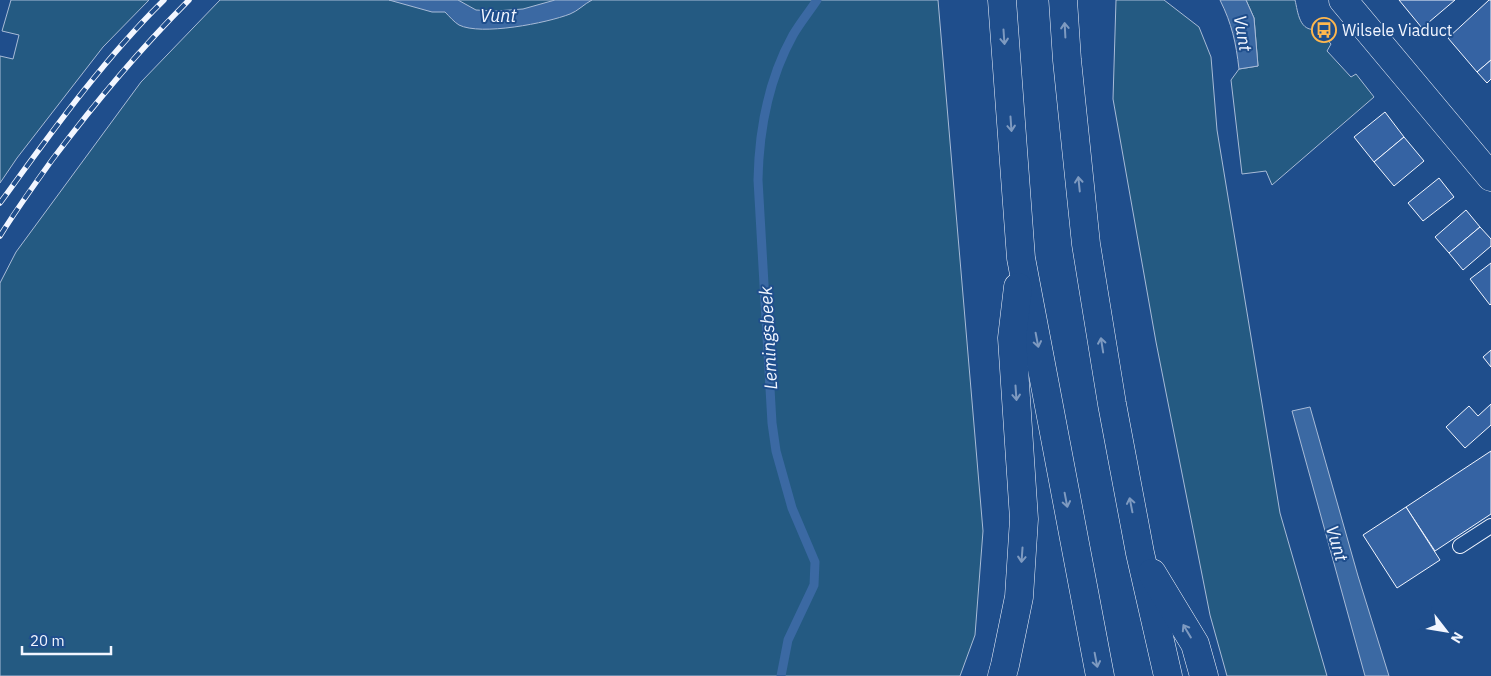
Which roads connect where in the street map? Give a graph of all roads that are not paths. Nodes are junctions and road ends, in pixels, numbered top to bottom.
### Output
1 (1002, 0) edge
2 (1063, 0) edge
3 (1343, 0) edge
4 (1491, 177) edge
5 (1021, 258) junction
6 (1491, 526) edge
7 (1460, 546) dead end
8 (1140, 553) junction
9 (1002, 676) edge
10 (1100, 676) edge
11 (1168, 676) edge
12 (1204, 676) edge

1 -> 5 main road
8 -> 2 main road
3 - 4 main road
5 -> 9 main road
5 -> 10 main road
6 - 7 lane
8 - 11 main road
12 -> 8 main road

